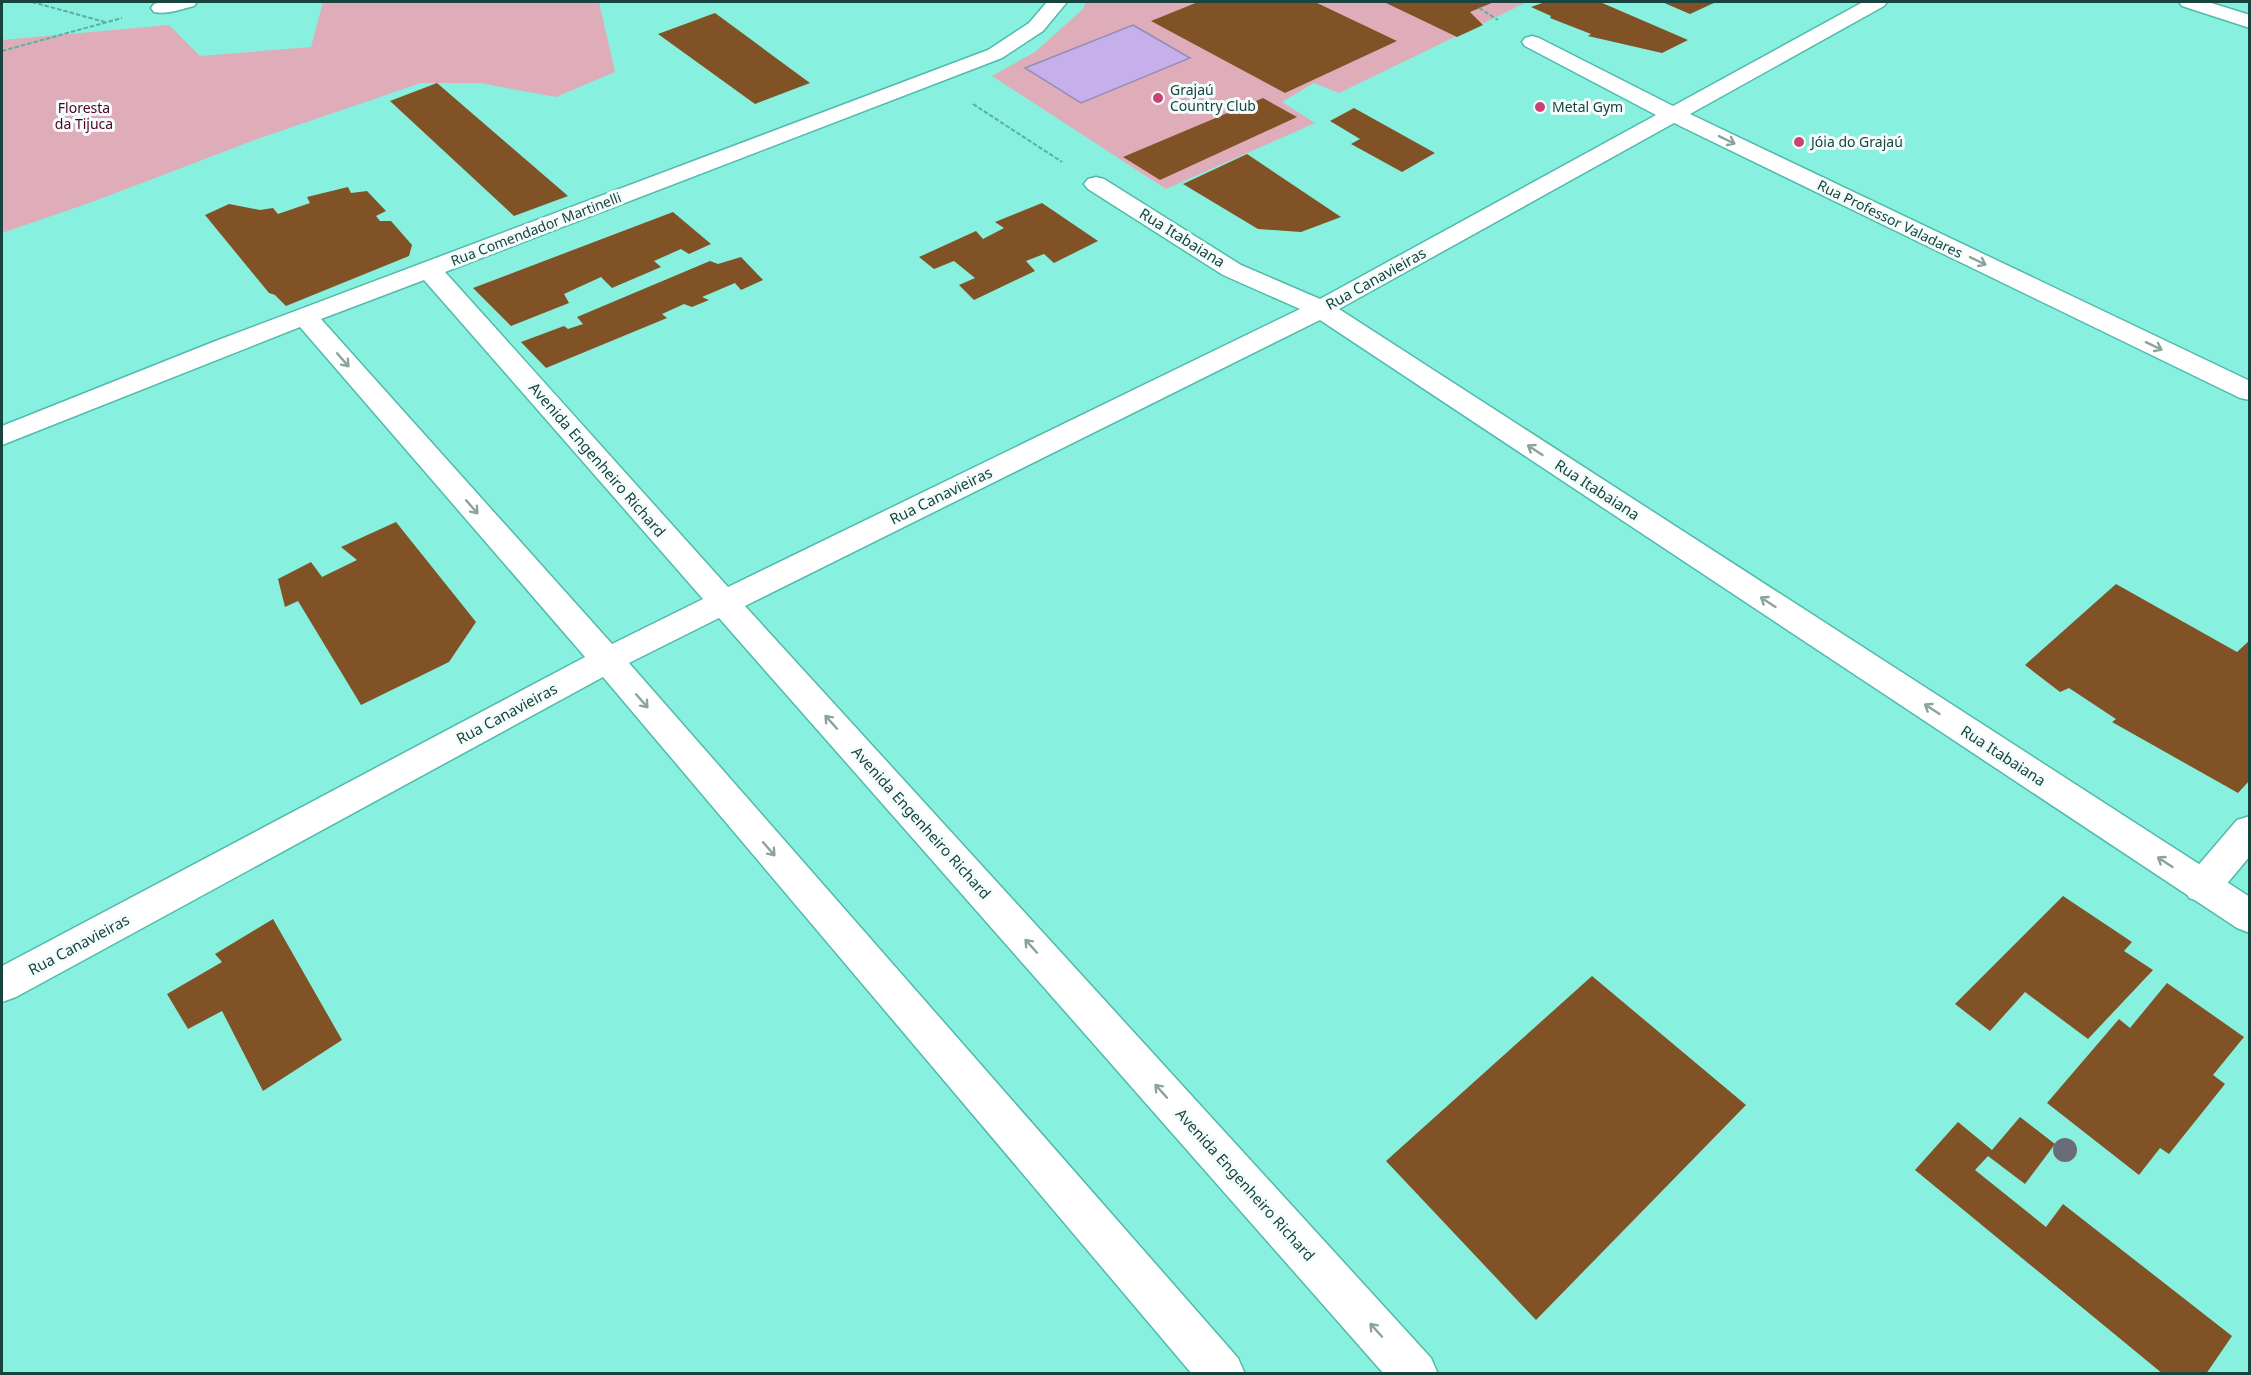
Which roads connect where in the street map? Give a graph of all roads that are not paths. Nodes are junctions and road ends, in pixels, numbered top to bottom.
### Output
1 (187, 2) edge
2 (1058, 2) edge
3 (1877, 2) edge
4 (2189, 2) edge
5 (161, 8) dead end
6 (2250, 22) edge
7 (1532, 42) dead end
8 (1674, 115) junction
9 (1096, 184) road end
10 (429, 270) junction
11 (1321, 309) junction
12 (304, 317) junction
13 (2250, 392) edge
14 (2, 436) edge
15 (723, 602) junction
16 (607, 660) junction
17 (2250, 830) edge
18 (2202, 887) junction
19 (2250, 916) edge
20 (2, 985) edge
21 (1222, 1374) edge
22 (1414, 1374) edge

1 - 5 street
2 - 10 street, Rua Comendador Martinelli
3 - 8 street, Rua Canavieiras
4 - 6 street
7 - 8 street, Rua Professor Valadares
8 - 11 street, Rua Canavieiras
8 -> 13 street, Rua Professor Valadares
9 - 11 street, Rua Itabaiana
10 - 12 street, Rua Comendador Martinelli
10 - 15 street, Avenida Engenheiro Richard
11 - 15 street, Rua Canavieiras
18 -> 11 street, Rua Itabaiana
12 - 14 street, Rua Comendador Martinelli
12 -> 16 street
15 - 16 street, Rua Canavieiras
22 -> 15 street, Avenida Engenheiro Richard
16 - 20 street, Rua Canavieiras
16 -> 21 street
17 - 18 street
18 - 19 street, Rua Itabaiana

